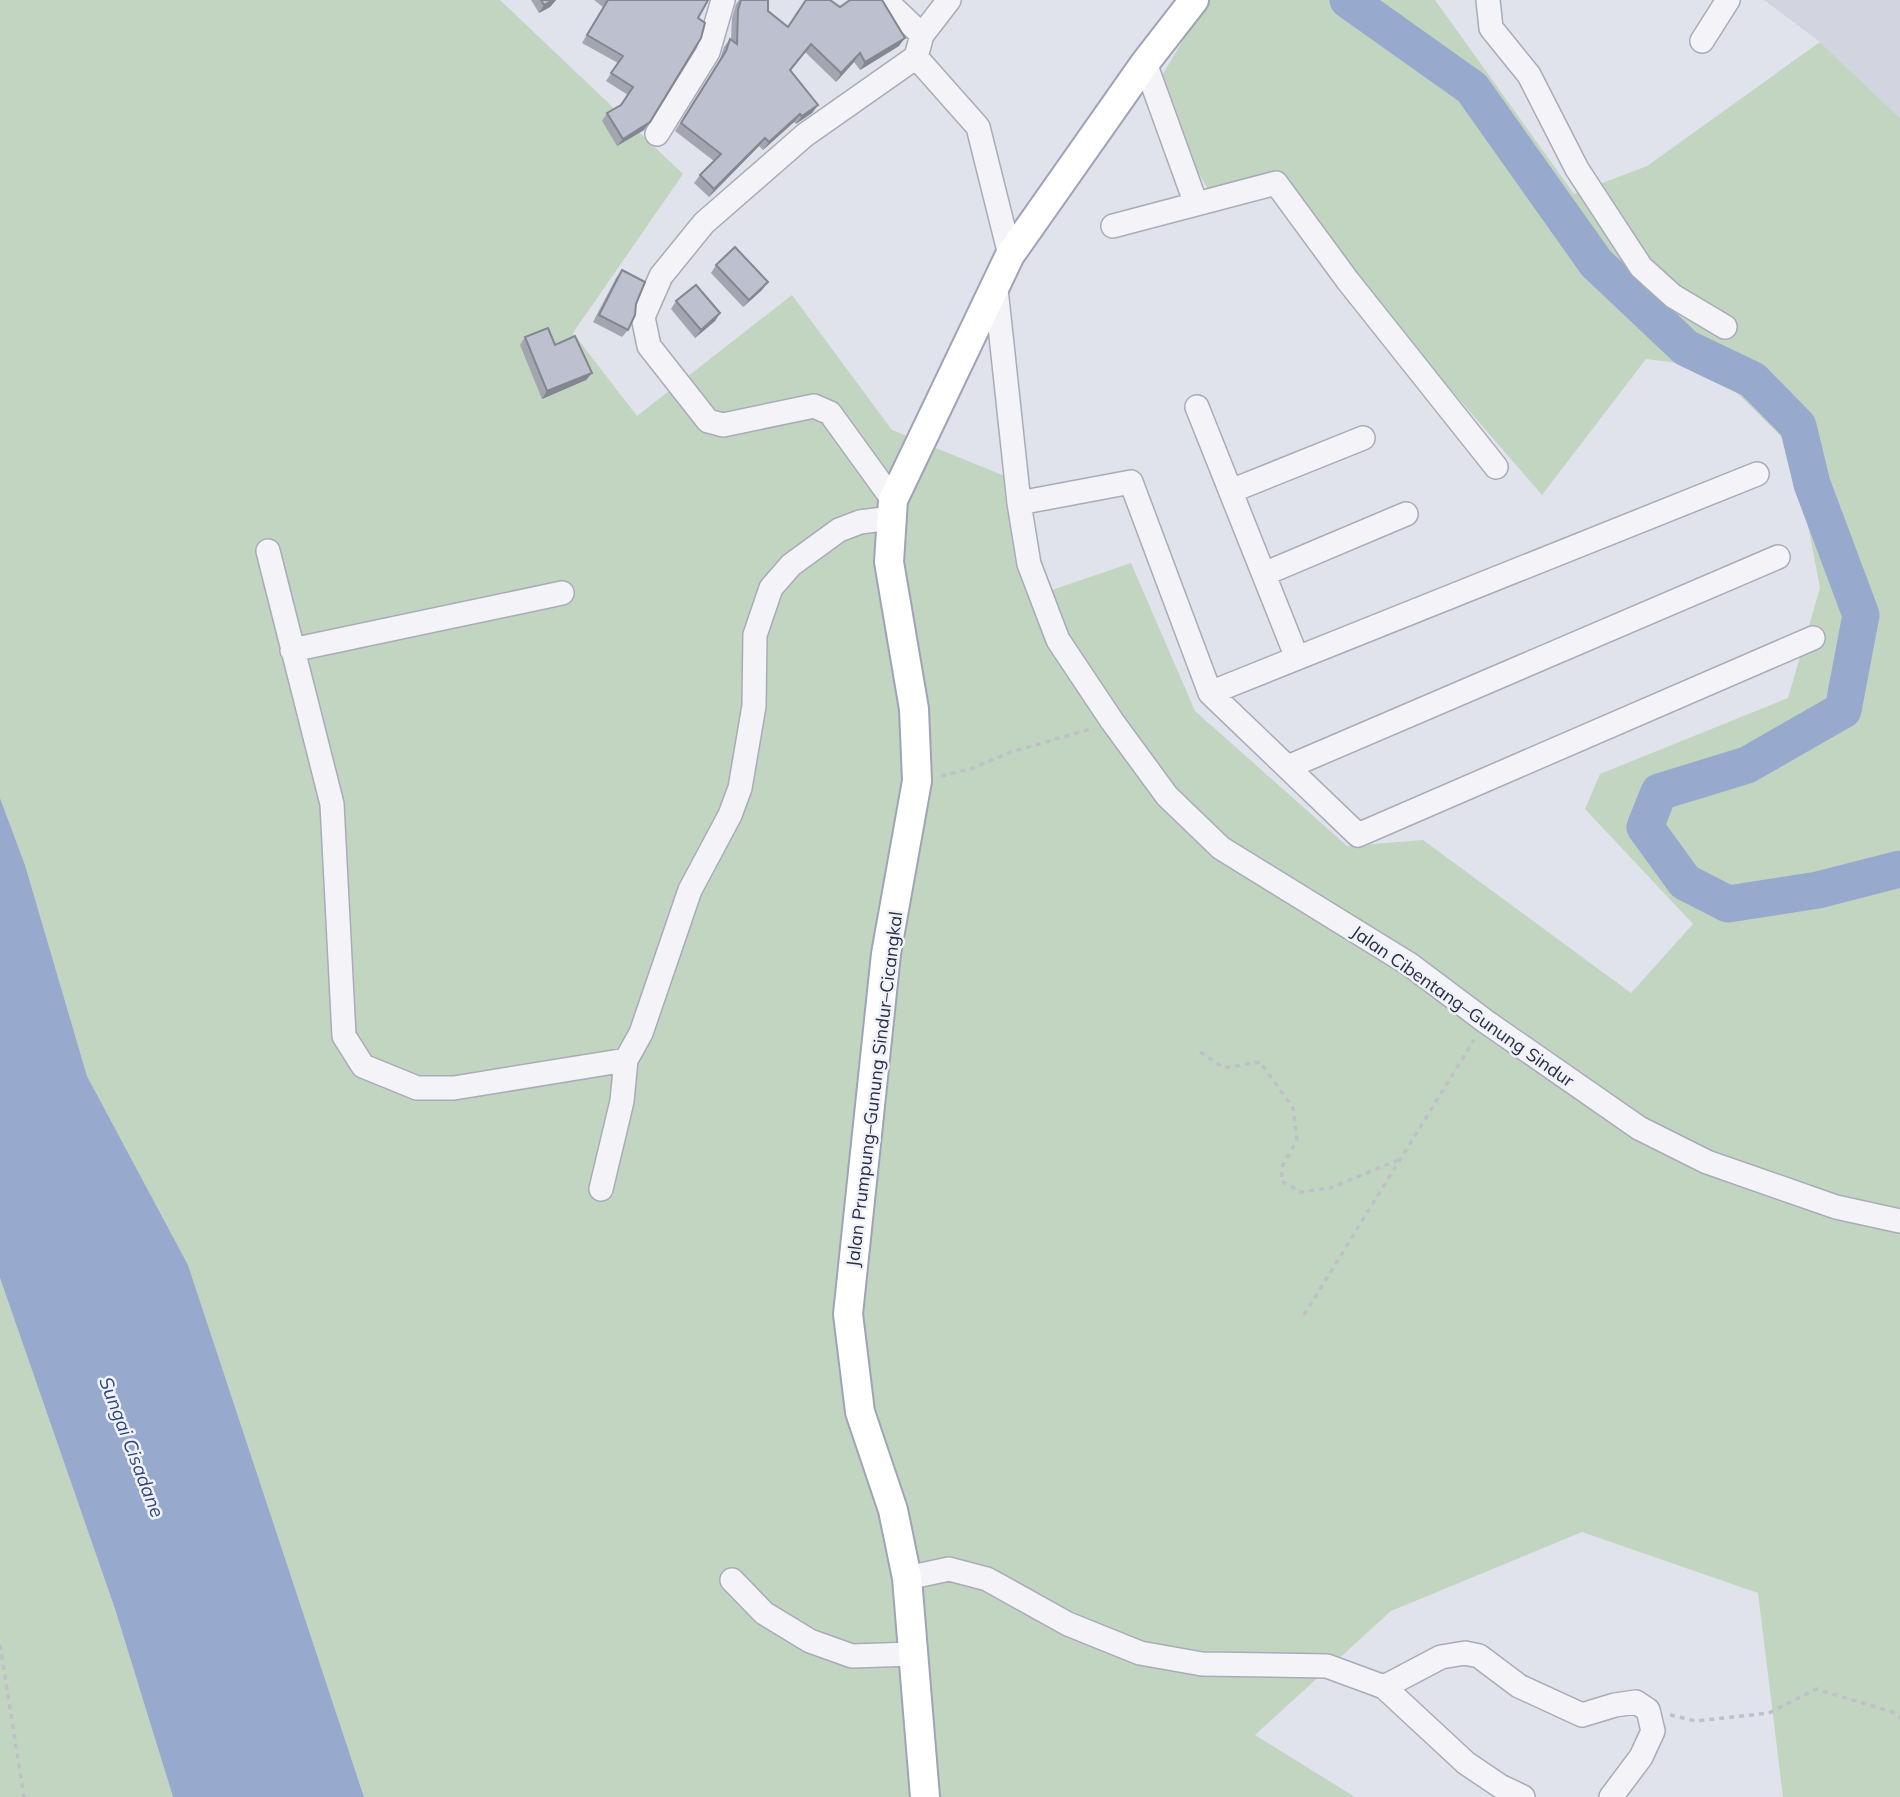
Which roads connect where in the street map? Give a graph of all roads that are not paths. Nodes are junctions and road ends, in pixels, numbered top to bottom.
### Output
1 (723, 0) edge
2 (884, 0) edge
3 (949, 0) edge
4 (1194, 0) edge
5 (1488, 0) edge
6 (1728, 0) edge
7 (922, 35) junction
8 (1702, 41) dead end
9 (916, 57) junction
10 (1145, 63) junction
11 (657, 134) dead end
12 (1196, 204) junction
13 (1113, 226) dead end
14 (1010, 255) junction
15 (996, 289) junction
16 (1725, 327) dead end
17 (1197, 407) dead end
18 (1363, 438) dead end
19 (1496, 467) dead end
20 (1757, 474) dead end
21 (1231, 491) junction
22 (1019, 503) junction
23 (892, 509) junction
24 (1406, 514) dead end
25 (268, 551) dead end
26 (1778, 556) dead end
27 (1264, 574) junction
28 (562, 593) dead end
29 (1813, 638) dead end
30 (292, 650) junction
31 (1297, 658) junction
32 (1210, 693) junction
33 (1287, 767) junction
34 (626, 1060) junction
35 (601, 1189) dead end
36 (1900, 1221) edge
37 (906, 1578) junction
38 (732, 1580) dead end
39 (913, 1654) junction
40 (1384, 1687) junction
41 (925, 1797) edge
42 (1523, 1797) edge
43 (1611, 1797) edge

1 - 11 street
2 - 7 street
3 - 7 street
4 - 10 main road, Jalan Prumpung–Gunung Sindur–Cicangkal
5 - 16 street
6 - 8 street
7 - 9 street
9 - 14 street
9 - 23 street
10 - 12 street
10 - 14 main road, Jalan Prumpung–Gunung Sindur–Cicangkal
12 - 13 street
12 - 19 street
14 - 15 main road, Jalan Prumpung–Gunung Sindur–Cicangkal
15 - 22 street, Jalan Cibentang–Gunung Sindur
15 - 23 main road, Jalan Prumpung–Gunung Sindur–Cicangkal
17 - 21 street
18 - 21 street
20 - 31 street
21 - 27 street
22 - 32 street
22 - 36 street, Jalan Cibentang–Gunung Sindur
23 - 34 street
23 - 37 main road, Jalan Prumpung–Gunung Sindur–Cicangkal
24 - 27 street
25 - 30 street
26 - 33 street
27 - 31 street
28 - 30 street
29 - 33 street
30 - 34 street
31 - 32 street
32 - 33 street
34 - 35 street
37 - 39 main road, Jalan Prumpung–Gunung Sindur–Cicangkal
37 - 40 street
38 - 39 street
39 - 41 main road, Jalan Prumpung–Gunung Sindur–Cicangkal
40 - 42 street
40 - 43 street

